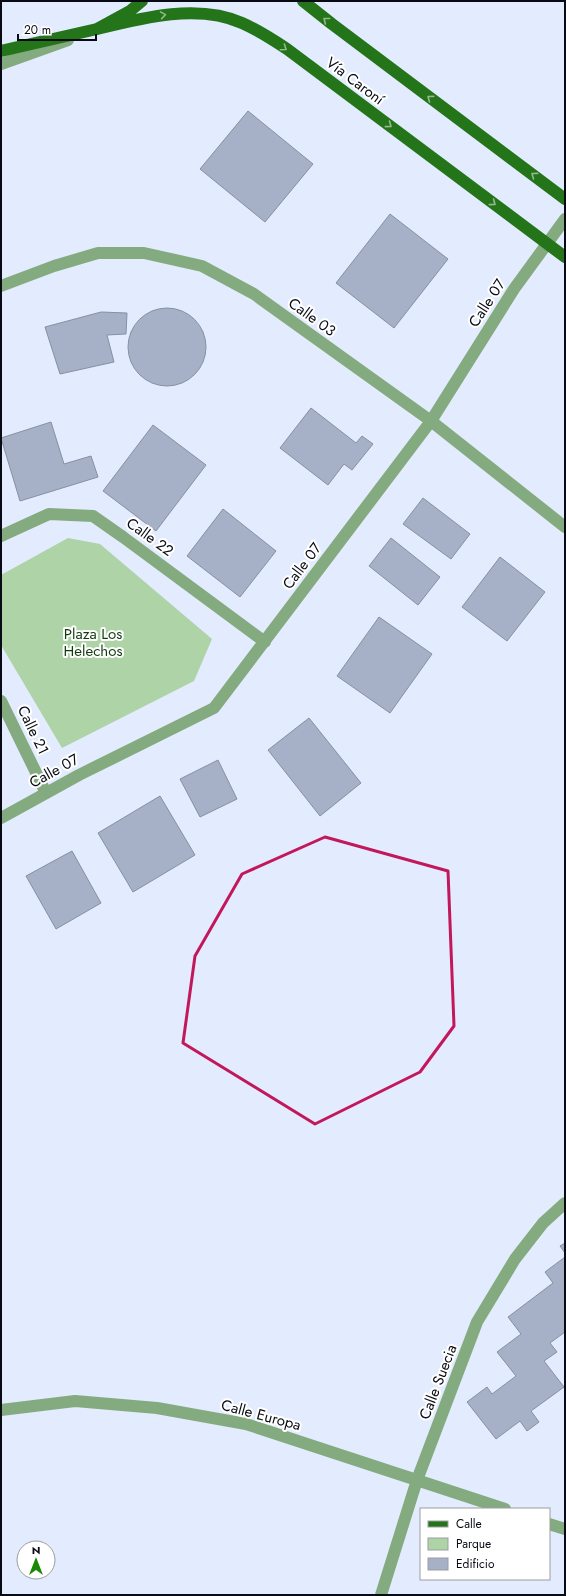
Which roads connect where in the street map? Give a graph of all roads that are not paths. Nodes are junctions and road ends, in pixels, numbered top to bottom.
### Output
1 (142, 1) edge
2 (303, 1) edge
3 (97, 30) junction
4 (1, 51) edge
5 (1, 64) edge
6 (565, 199) edge
7 (565, 218) edge
8 (548, 244) junction
9 (565, 257) edge
10 (1, 286) edge
11 (431, 421) junction
12 (565, 527) edge
13 (1, 536) edge
14 (265, 642) junction
15 (1, 701) edge
16 (46, 793) junction
17 (1, 818) edge
18 (565, 1202) edge
19 (1, 1410) edge
20 (417, 1480) junction
21 (501, 1508) edge
22 (550, 1524) edge
23 (565, 1529) edge
24 (381, 1595) edge

1 - 3 main road
6 -> 2 main road, Vía Caroní
3 - 4 main road
3 - 5 street
3 -> 8 main road, Vía Caroní
7 - 8 street, Calle 07
8 - 9 main road, Vía Caroní
8 - 11 street, Calle 07
10 - 11 street, Calle 03
11 - 12 street, Calle 03
11 - 14 street, Calle 07
13 - 14 street, Calle 22
14 - 16 street, Calle 07
15 - 16 street, Calle 21
16 - 17 street, Calle 07
18 - 20 street, Calle Suecia
19 - 20 street, Calle Europa
20 - 21 street, Calle Europa
20 - 24 street, Calle Suecia
22 - 23 street

